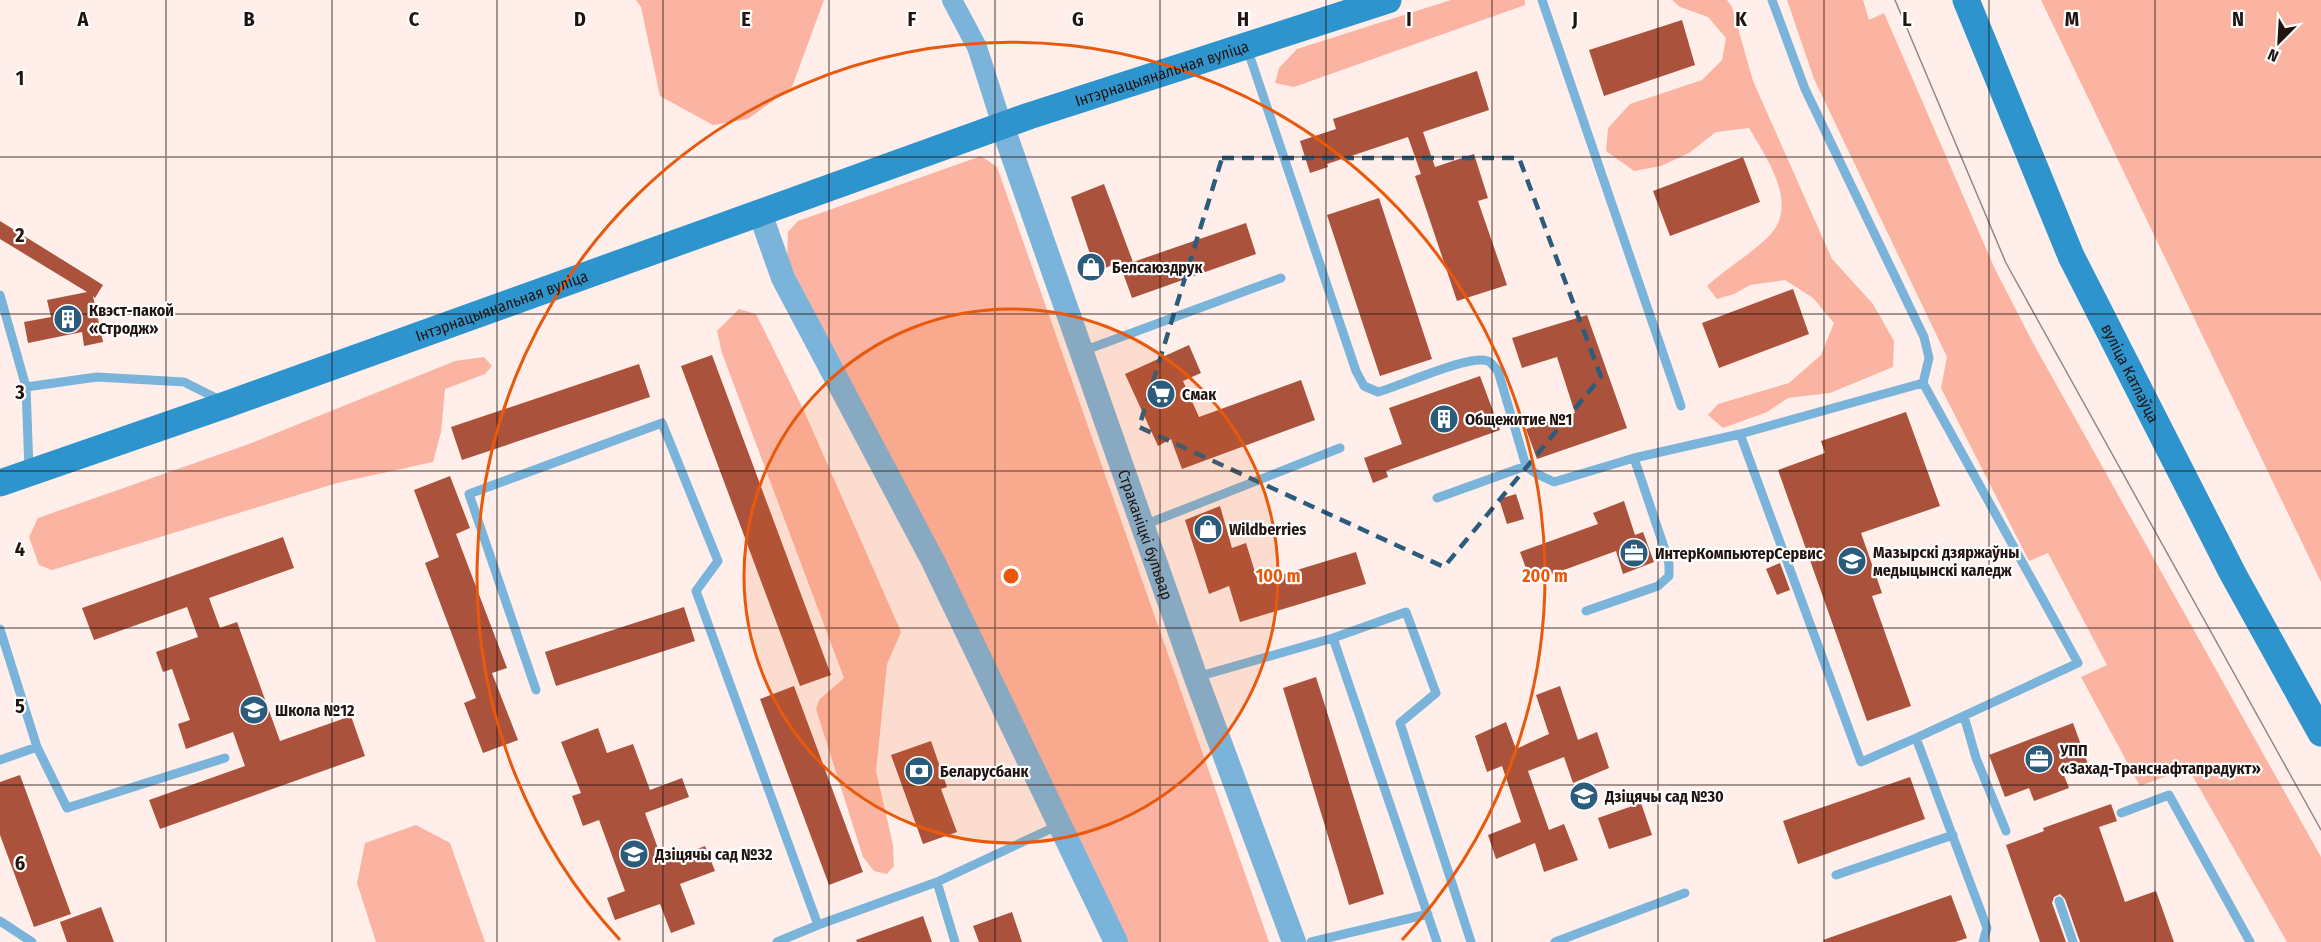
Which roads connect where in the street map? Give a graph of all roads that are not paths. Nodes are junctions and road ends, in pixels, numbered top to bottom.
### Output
1 (952, 0) edge
2 (1388, 0) edge
3 (1542, 0) edge
4 (1772, 0) edge
5 (1965, 0) edge
6 (1246, 45) junction
7 (1002, 125) junction
8 (760, 213) junction
9 (1281, 278) dead end
10 (0, 295) edge
11 (1081, 352) junction
12 (1923, 383) junction
13 (26, 387) junction
14 (228, 404) junction
15 (1681, 406) dead end
16 (1740, 434) junction
17 (1340, 448) dead end
18 (1634, 458) junction
19 (1526, 466) junction
20 (29, 472) junction
21 (0, 483) edge
22 (1437, 498) dead end
23 (1141, 526) junction
24 (1586, 611) dead end
25 (0, 629) edge
26 (1333, 638) junction
27 (1196, 678) junction
28 (536, 690) dead end
29 (1964, 717) junction
30 (2321, 733) edge
31 (1917, 738) junction
32 (37, 747) junction
33 (225, 758) dead end
34 (0, 760) edge
35 (2121, 813) dead end
36 (1059, 825) junction
37 (2006, 831) dead end
38 (1953, 835) junction
39 (1836, 875) dead end
40 (937, 882) junction
41 (1685, 893) dead end
42 (2059, 901) dead end
43 (1428, 914) junction
44 (0, 921) edge
45 (818, 926) junction
46 (32, 942) edge
47 (777, 942) edge
48 (955, 942) edge
49 (1116, 942) edge
50 (1294, 942) edge
51 (1311, 942) edge
52 (1437, 942) edge
53 (1471, 942) edge
54 (1555, 942) edge
55 (1983, 942) edge
56 (2073, 942) edge
57 (2250, 942) edge

1 - 7 street
2 - 6 main road, Інтэрнацыянальная вуліца
3 - 15 lane
4 - 12 lane
5 - 30 main road, вуліца Катлаўца
6 - 7 main road, Інтэрнацыянальная вуліца
6 - 19 lane
7 - 8 main road, Інтэрнацыянальная вуліца
7 - 11 street, Страканіцкі бульвар
8 - 14 main road, Інтэрнацыянальная вуліца
8 - 36 street
9 - 11 lane
10 - 13 lane
11 - 23 street, Страканіцкі бульвар
12 - 16 lane
12 - 29 lane
13 - 14 lane
13 - 20 lane
14 - 20 main road, Інтэрнацыянальная вуліца
16 - 18 lane
16 - 31 lane
17 - 23 lane
18 - 19 lane
18 - 24 lane
19 - 22 lane
20 - 21 main road, Інтэрнацыянальная вуліца
23 - 27 street, Страканіцкі бульвар
25 - 32 lane
26 - 27 lane
26 - 43 lane
26 - 53 lane
27 - 50 street, Страканіцкі бульвар
28 - 45 lane
29 - 31 lane
29 - 37 lane
31 - 38 lane
32 - 33 lane
32 - 34 lane
35 - 57 lane
36 - 40 lane
36 - 49 street
38 - 39 lane
38 - 55 lane
40 - 45 lane
40 - 48 lane
41 - 54 lane
42 - 56 lane
43 - 51 lane
43 - 52 lane
44 - 46 lane
45 - 47 lane

